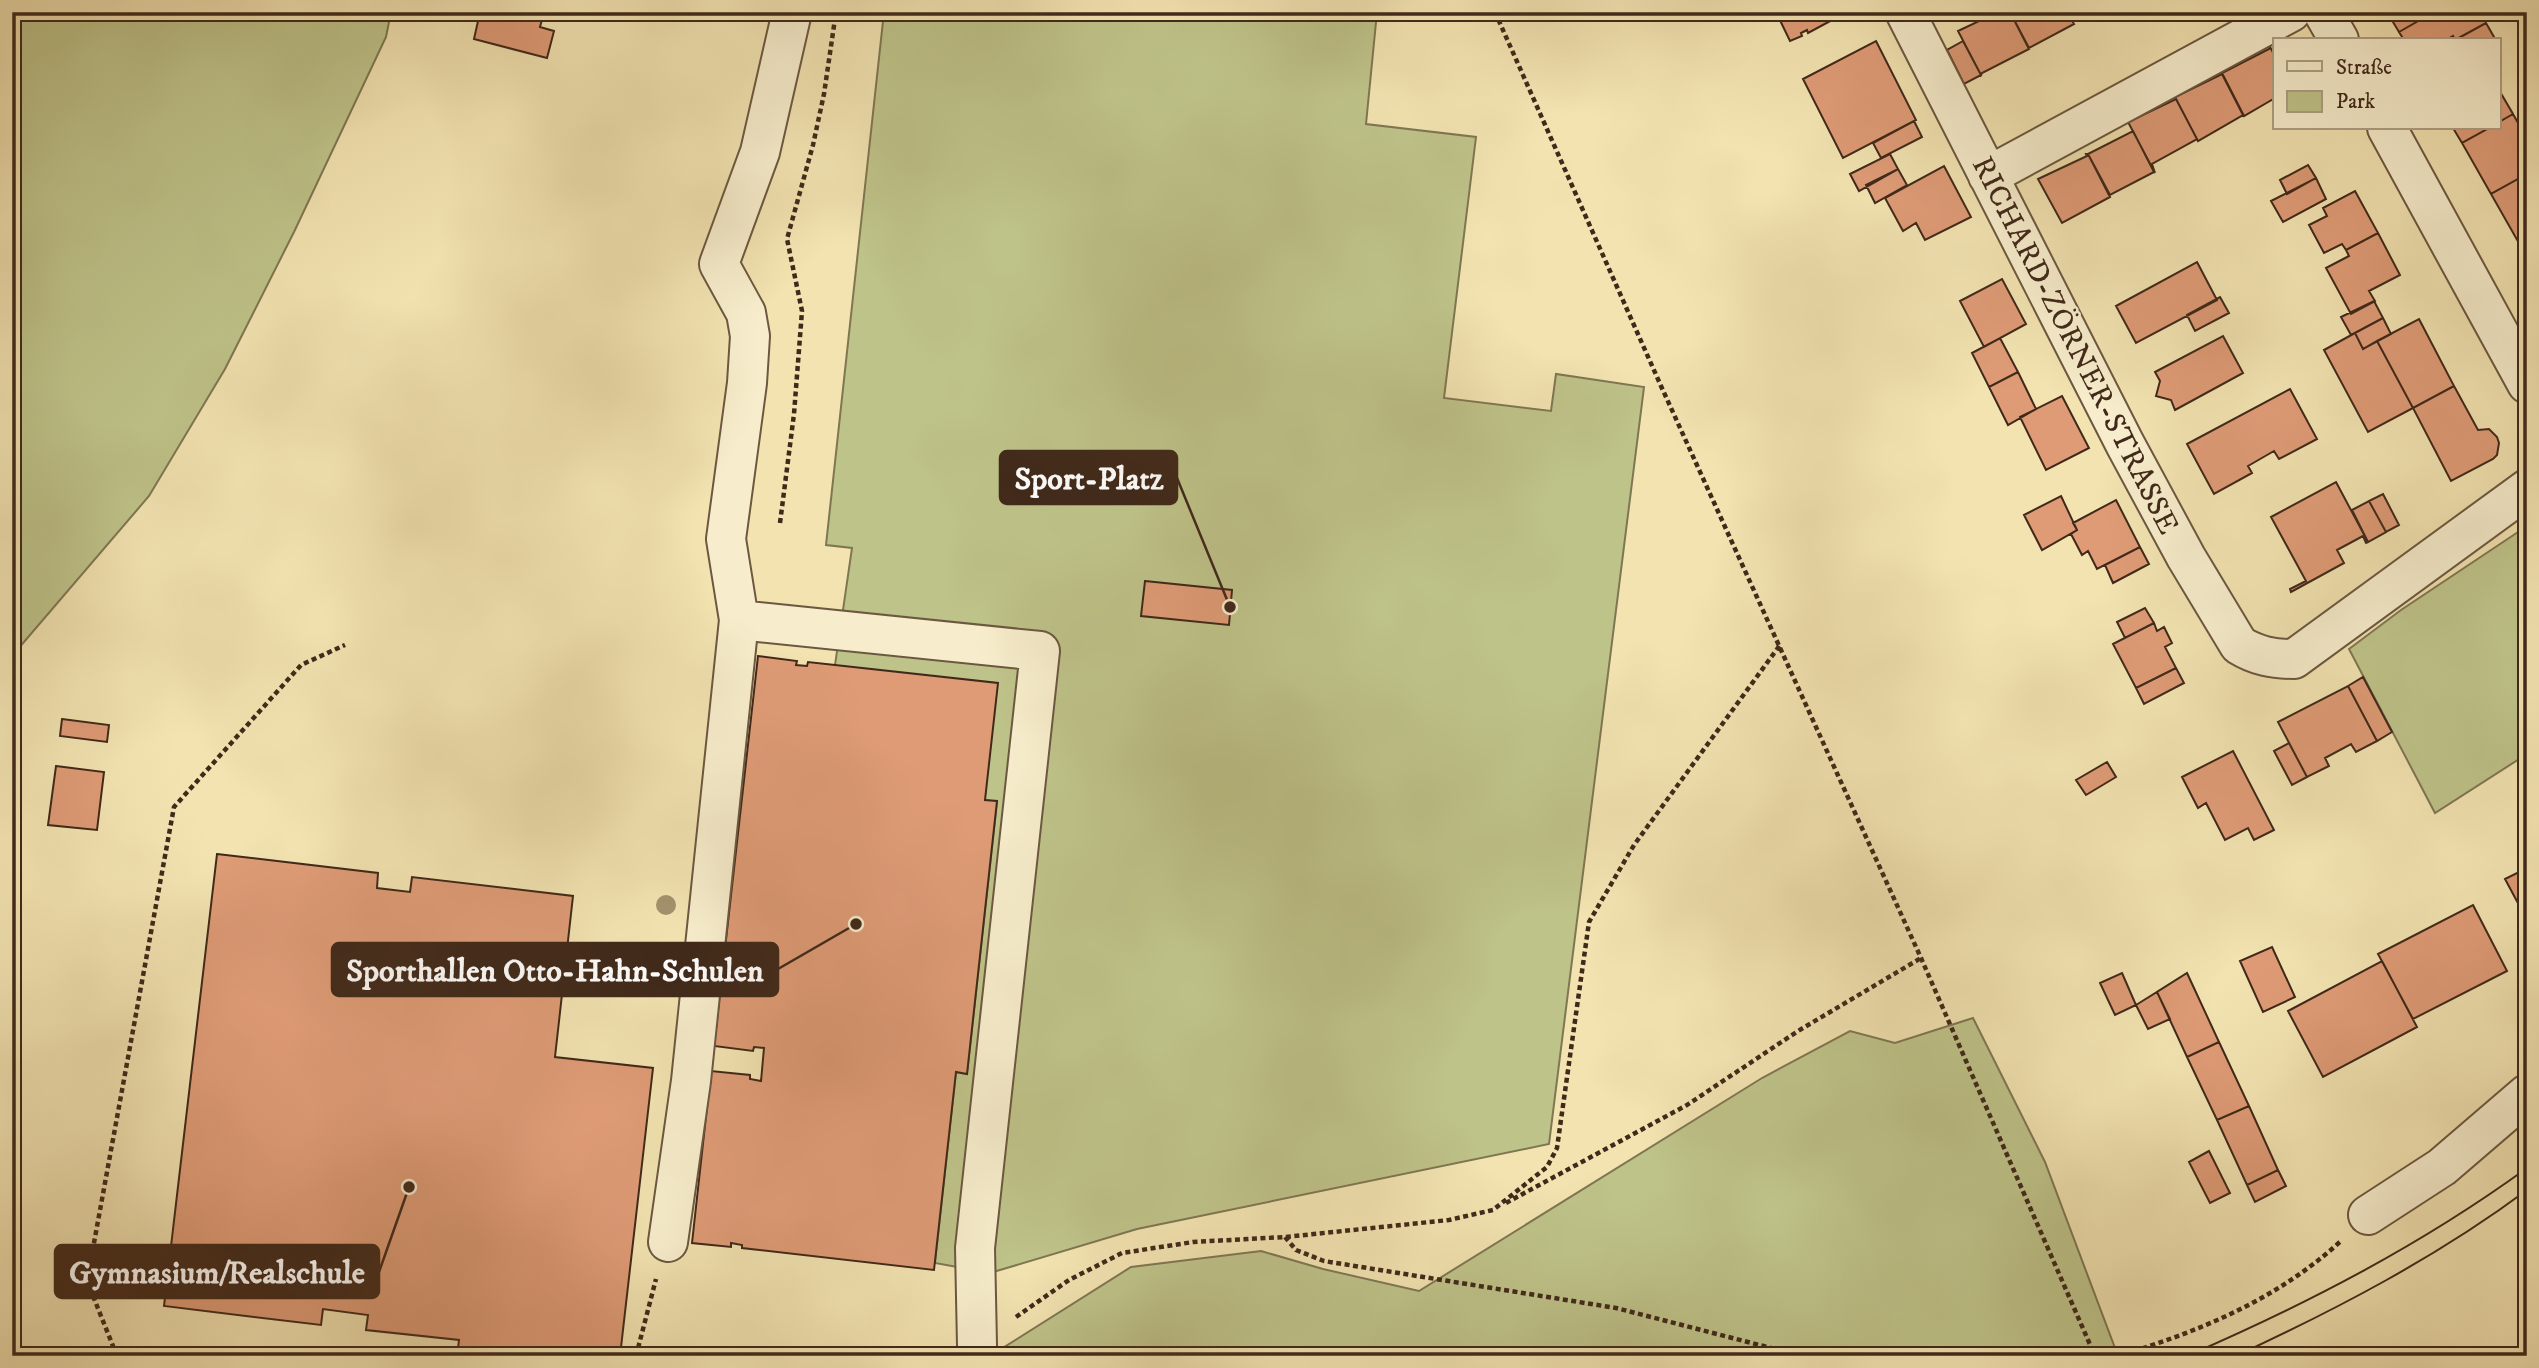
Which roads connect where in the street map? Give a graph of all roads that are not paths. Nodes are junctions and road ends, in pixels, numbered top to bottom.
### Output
1 (792, 12) edge
2 (2291, 12) edge
3 (2323, 12) edge
4 (1916, 16) edge
5 (2338, 38) edge
6 (2388, 130) edge
7 (1988, 176) junction
8 (2527, 384) edge
9 (2527, 489) edge
10 (739, 620) junction
11 (2527, 1094) edge
12 (2368, 1215) road end
13 (668, 1242) road end
14 (977, 1345) road end

1 - 10 street
2 - 7 street
3 - 5 street
4 - 7 street, RICHARD-ZÖRNER-STRASSE
6 - 8 street
7 - 9 street, RICHARD-ZÖRNER-STRASSE
10 - 13 street
10 - 14 street
11 - 12 street

